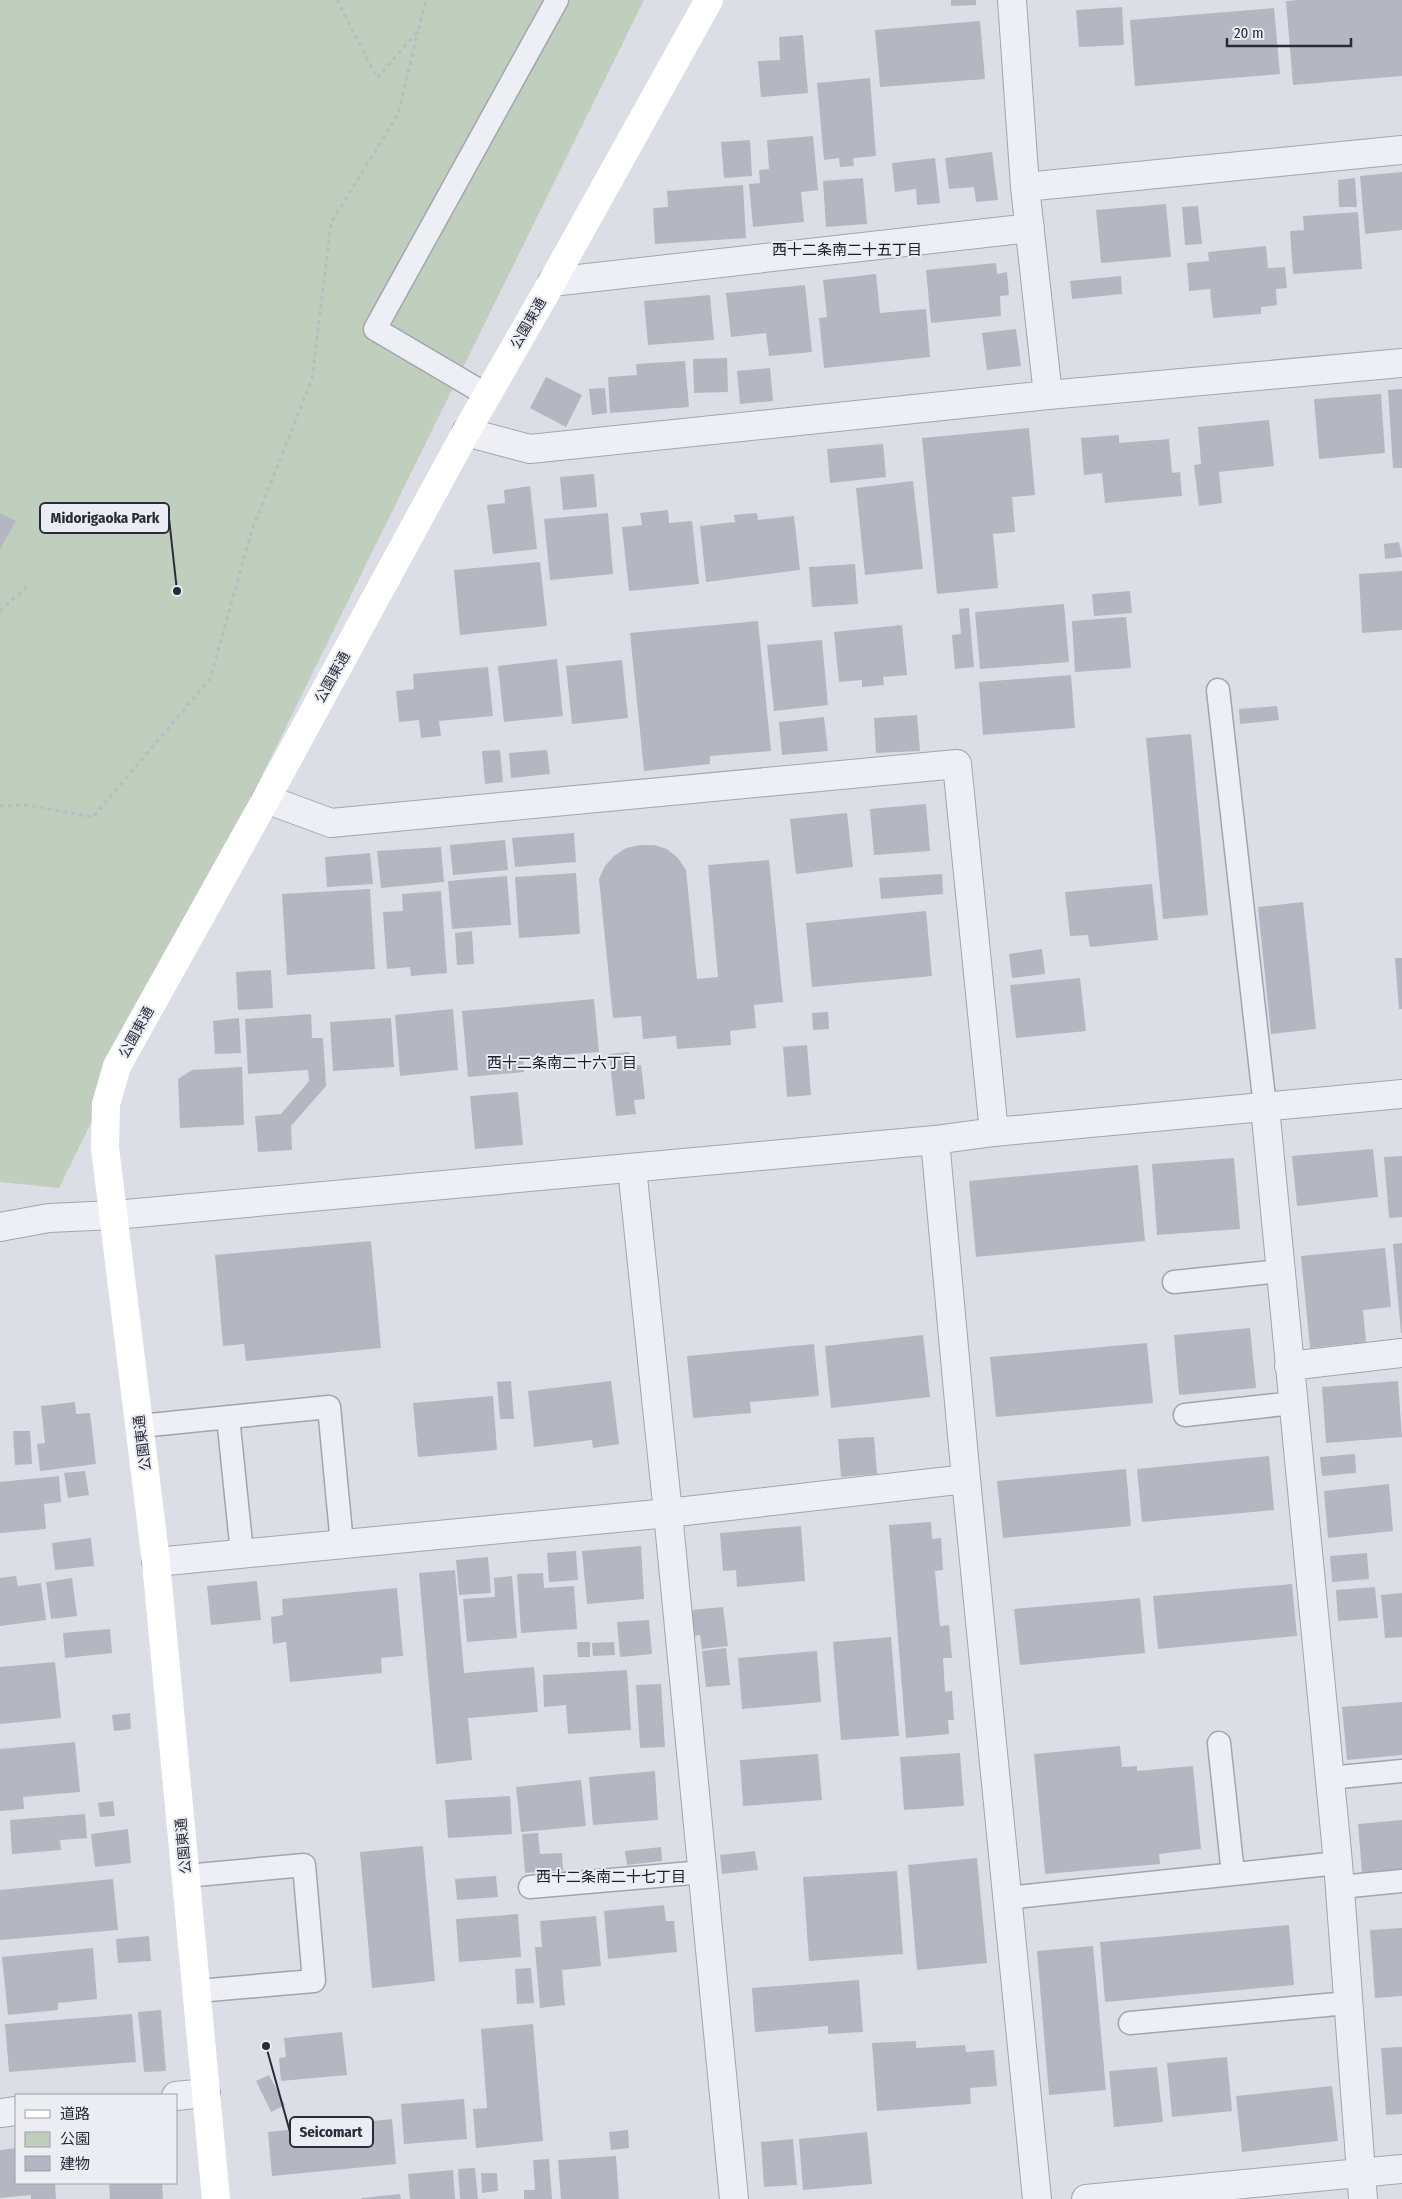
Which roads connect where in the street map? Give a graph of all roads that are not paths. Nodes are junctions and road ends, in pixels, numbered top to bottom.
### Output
1 (557, 0) edge
2 (709, 0) edge
3 (1012, 0) edge
4 (1402, 150) edge
5 (1025, 187) junction
6 (1030, 228) junction
7 (552, 282) junction
8 (1402, 363) edge
9 (487, 395) junction
10 (1048, 395) junction
11 (466, 432) junction
12 (1218, 690) dead end
13 (266, 799) junction
14 (1402, 1094) edge
15 (1265, 1108) junction
16 (994, 1132) junction
17 (935, 1140) junction
18 (632, 1168) junction
19 (115, 1215) junction
20 (0, 1226) edge
21 (1280, 1271) junction
22 (1174, 1282) dead end
23 (1402, 1353) edge
24 (1289, 1366) junction
25 (1293, 1403) junction
26 (1185, 1415) dead end
27 (228, 1417) junction
28 (140, 1426) junction
29 (966, 1479) junction
30 (668, 1513) junction
31 (342, 1544) junction
32 (242, 1553) junction
33 (156, 1562) junction
34 (1219, 1743) dead end
35 (1402, 1771) edge
36 (1330, 1778) junction
37 (703, 1872) junction
38 (1232, 1874) junction
39 (1339, 1875) junction
40 (186, 1876) junction
41 (1402, 1881) edge
42 (530, 1888) dead end
43 (1007, 1898) junction
44 (197, 1991) junction
45 (1348, 2003) junction
46 (1130, 2023) dead end
47 (206, 2093) junction
48 (178, 2096) edge
49 (15, 2111) edge
50 (0, 2113) edge
51 (1402, 2169) edge
52 (1362, 2186) edge
53 (216, 2199) edge
54 (734, 2199) edge
55 (1037, 2199) edge
56 (1086, 2199) edge

1 - 9 lane
2 - 7 street, 公園東通
3 - 5 street
4 - 5 street
5 - 6 street
6 - 7 street
6 - 10 street
7 - 9 street, 公園東通
8 - 10 street
9 - 11 street, 公園東通
10 - 11 street
11 - 13 street, 公園東通
12 - 15 lane
13 - 16 street
13 - 19 street, 公園東通
14 - 15 street
15 - 16 street
15 - 21 street
16 - 17 street
17 - 18 street
17 - 29 street
18 - 19 street
18 - 30 street
19 - 20 street
19 - 28 street, 公園東通
21 - 22 lane
21 - 24 street
23 - 24 street
24 - 25 street
25 - 26 lane
25 - 36 street
27 - 28 lane
27 - 31 lane
27 - 32 lane
28 - 33 street, 公園東通
29 - 30 street
29 - 43 street
30 - 31 street
30 - 37 street
31 - 32 street
32 - 33 street
33 - 40 street, 公園東通
34 - 38 lane
35 - 36 lane
36 - 39 street
37 - 42 lane
37 - 54 street
38 - 39 lane
38 - 43 lane
39 - 41 lane
39 - 45 street
40 - 44 street, 公園東通
40 - 44 lane
43 - 55 street
44 - 47 street, 公園東通
45 - 46 lane
45 - 52 street
47 - 48 street
47 - 53 street, 公園東通
49 - 50 street
51 - 52 street
52 - 56 street

